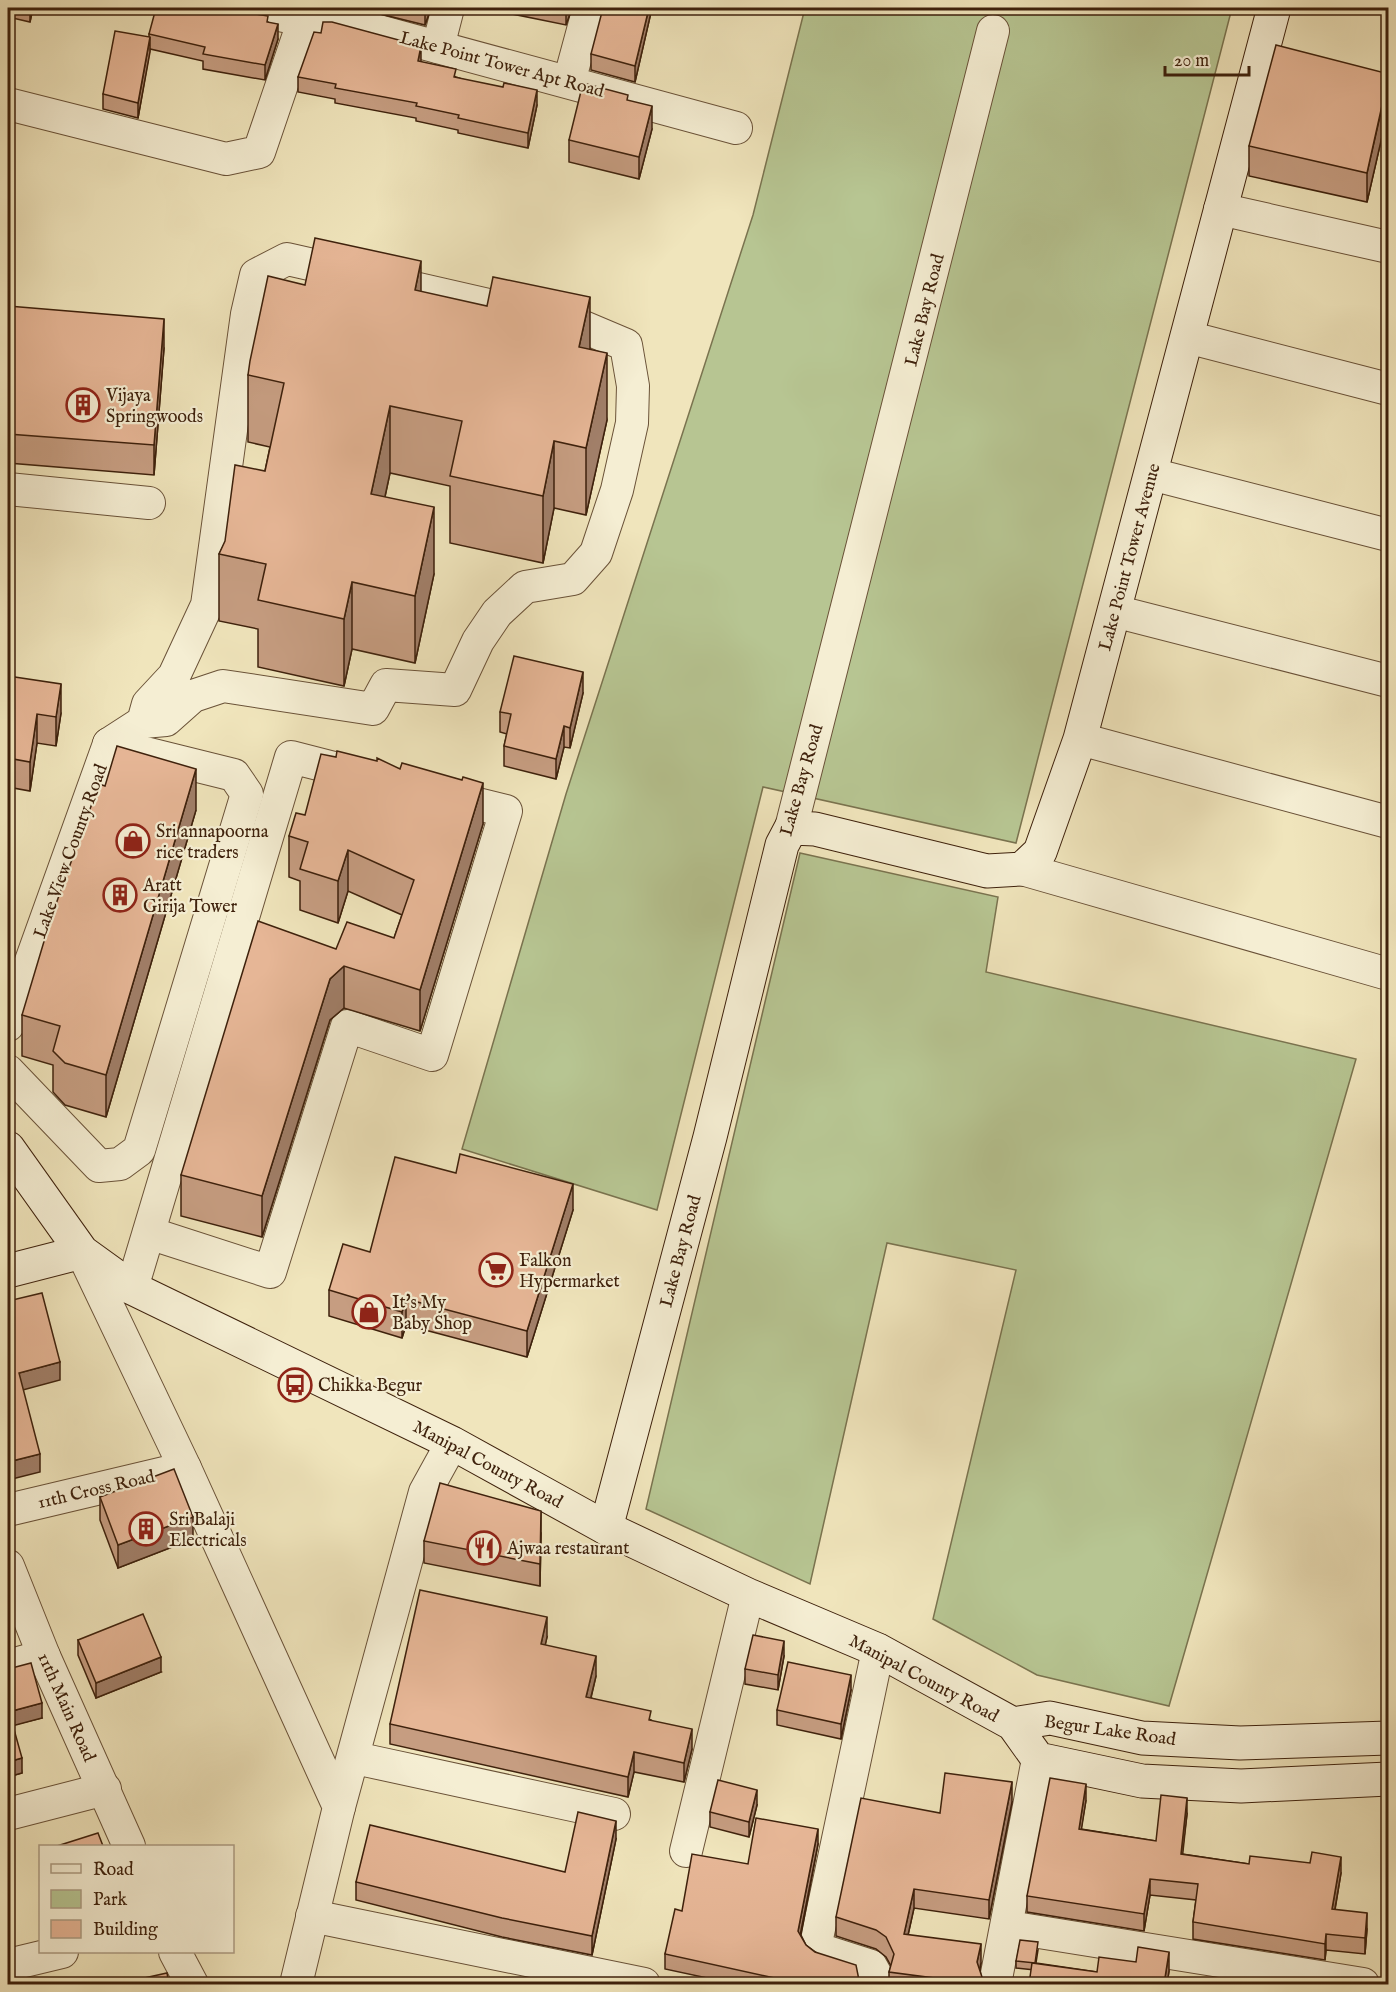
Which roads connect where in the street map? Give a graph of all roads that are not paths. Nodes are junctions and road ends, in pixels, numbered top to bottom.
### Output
1 (243, 8) edge
2 (448, 8) edge
3 (590, 8) edge
4 (1274, 8) edge
5 (307, 14) edge
6 (993, 32) dead end
7 (438, 47) junction
8 (569, 82) junction
9 (8, 104) edge
10 (736, 128) dead end
11 (1220, 209) junction
12 (1389, 247) edge
13 (1186, 337) junction
14 (1389, 389) edge
15 (1151, 474) junction
16 (8, 489) edge
17 (149, 503) dead end
18 (1389, 535) edge
19 (1114, 611) junction
20 (1389, 681) edge
21 (183, 686) junction
22 (1080, 739) junction
23 (108, 744) junction
24 (1389, 822) edge
25 (791, 828) junction
26 (1022, 869) junction
27 (1389, 974) edge
28 (8, 1025) edge
29 (8, 1071) edge
30 (8, 1148) edge
31 (149, 1233) junction
32 (82, 1252) junction
33 (8, 1271) edge
34 (132, 1288) junction
35 (452, 1443) junction
36 (185, 1468) junction
37 (8, 1510) edge
38 (606, 1528) junction
39 (8, 1566) edge
40 (748, 1595) junction
41 (878, 1650) junction
42 (44, 1656) junction
43 (8, 1666) edge
44 (1012, 1724) junction
45 (1389, 1738) edge
46 (355, 1758) junction
47 (1038, 1759) junction
48 (1389, 1779) edge
49 (105, 1789) junction
50 (339, 1807) junction
51 (8, 1814) edge
52 (614, 1814) dead end
53 (129, 1845) edge
54 (686, 1851) dead end
55 (312, 1916) junction
56 (1008, 1927) junction
57 (58, 1953) edge
58 (176, 1953) edge
59 (8, 1965) edge
60 (192, 1984) edge
61 (296, 1984) edge
62 (644, 1984) edge
63 (873, 1984) edge
64 (995, 1984) edge
65 (1363, 1984) edge

1 - 5 street, Lake Point Tower Apt Road
2 - 7 street
3 - 8 street
4 - 11 main road, Lake Point Tower Avenue
5 - 7 street, Lake Point Tower Apt Road
5 - 9 street
6 - 25 street, Lake Bay Road
7 - 8 street, Lake Point Tower Apt Road
8 - 10 street, Lake Point Tower Apt Road
11 - 12 street
11 - 13 main road, Lake Point Tower Avenue
13 - 14 street
13 - 15 main road, Lake Point Tower Avenue
15 - 18 street
15 - 19 main road, Lake Point Tower Avenue
16 - 17 street
19 - 20 street
19 - 22 main road, Lake Point Tower Avenue
21 - 21 street
21 - 23 street
22 - 24 street
22 - 26 main road, Lake Point Tower Avenue
23 - 28 street, Lake View County Road
23 - 29 street
25 - 26 main road
25 - 38 main road, Lake Bay Road
26 - 27 street
30 - 32 main road, Manipal County Road
31 - 31 street
31 - 34 street
32 - 33 main road
32 - 34 main road, Manipal County Road
32 - 36 street
34 - 35 main road, Manipal County Road
35 - 38 main road, Manipal County Road
35 - 46 street
36 - 37 street, 11th Cross Road
36 - 50 street
38 - 40 main road, Manipal County Road
39 - 42 street, 11th Main Road
40 - 41 main road, Manipal County Road
40 - 54 street
41 - 44 main road, Manipal County Road
41 - 63 street
42 - 43 street
42 - 49 street, 11th Main Road
44 - 45 main road, Begur Lake Road
44 - 47 main road, Begur Lake Road
46 - 50 street
46 - 52 street
47 - 48 main road
47 - 56 street
49 - 51 street
49 - 53 street, 11th Main Road
50 - 55 street
55 - 61 street
55 - 62 street
56 - 64 street
56 - 65 street
57 - 59 street
58 - 60 street

